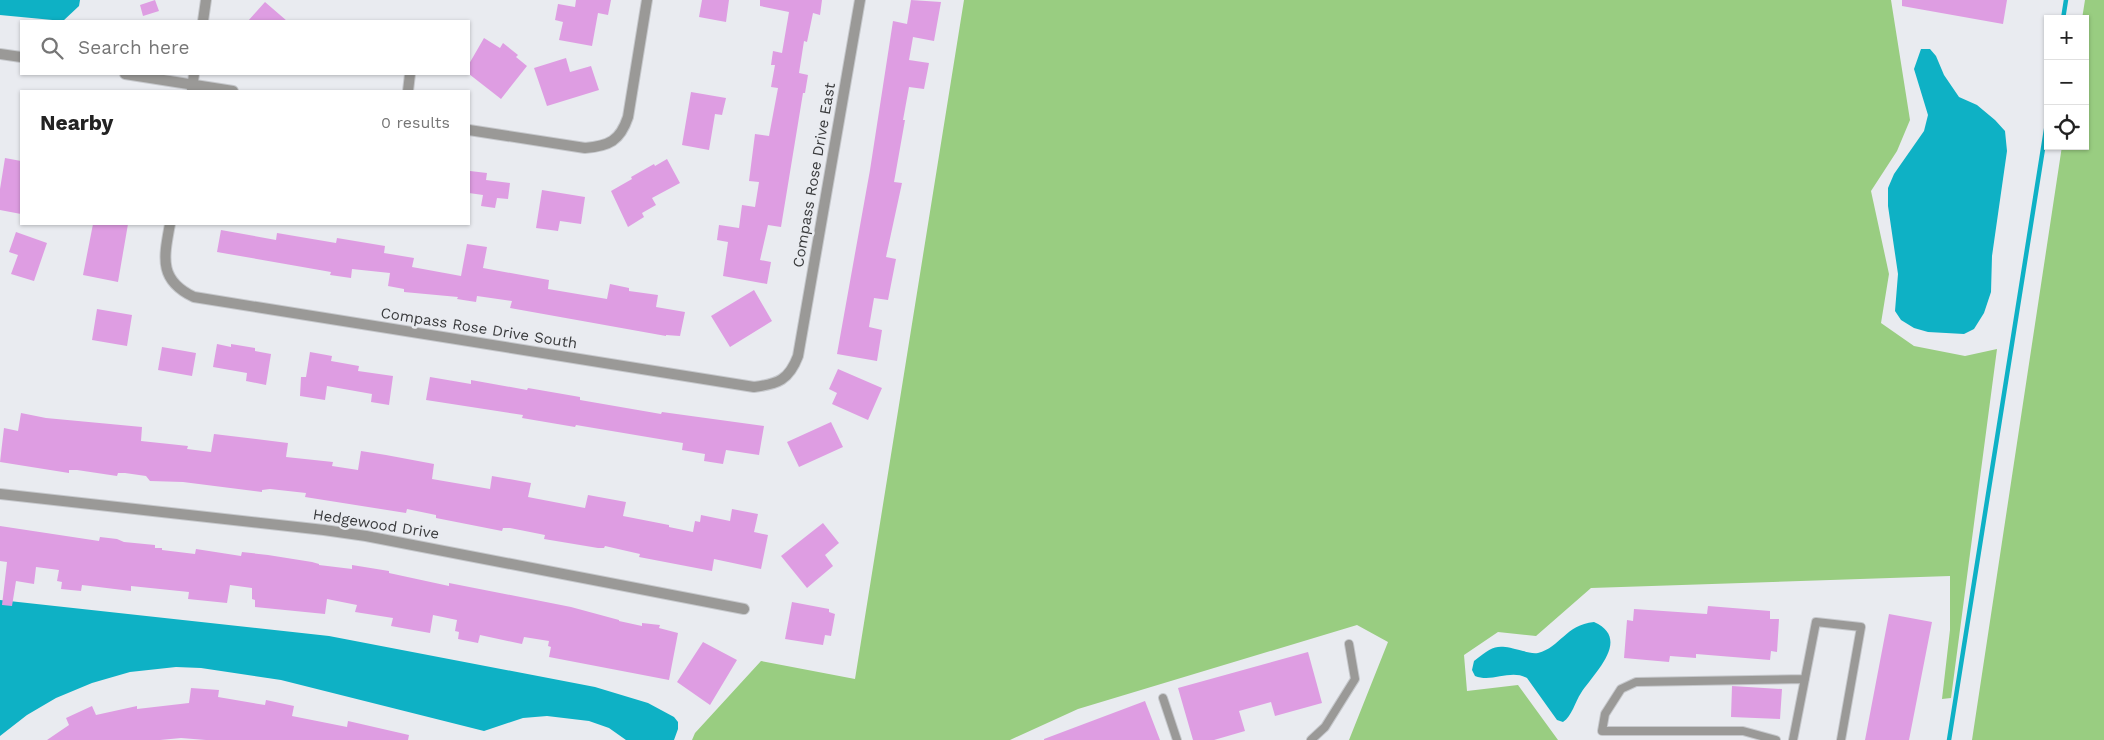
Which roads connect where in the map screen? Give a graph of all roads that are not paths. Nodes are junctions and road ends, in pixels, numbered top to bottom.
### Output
1 (206, 0) edge
2 (648, 0) edge
3 (860, 0) edge
4 (203, 20) edge
5 (0, 54) edge
6 (20, 57) edge
7 (130, 75) edge
8 (194, 75) edge
9 (410, 75) edge
10 (192, 88) edge
11 (219, 90) edge
12 (408, 90) edge
13 (470, 130) edge
14 (170, 225) edge
15 (798, 356) joint
16 (0, 494) edge
17 (744, 609) dead end
18 (1349, 644) dead end
19 (1805, 679) junction
20 (1163, 698) dead end
21 (1177, 740) edge
22 (1311, 740) edge
23 (1776, 740) edge
24 (1793, 740) edge
25 (1841, 740) edge

1 - 4 street
2 - 13 street
3 - 15 street, Compass Rose Drive East
5 - 6 street
7 - 10 street
8 - 10 street
9 - 12 street
10 - 11 street
14 - 15 street, Compass Rose Drive South
16 - 17 street, Hedgewood Drive
18 - 22 lane
19 - 23 lane
19 - 24 lane
19 - 25 lane
20 - 21 lane

